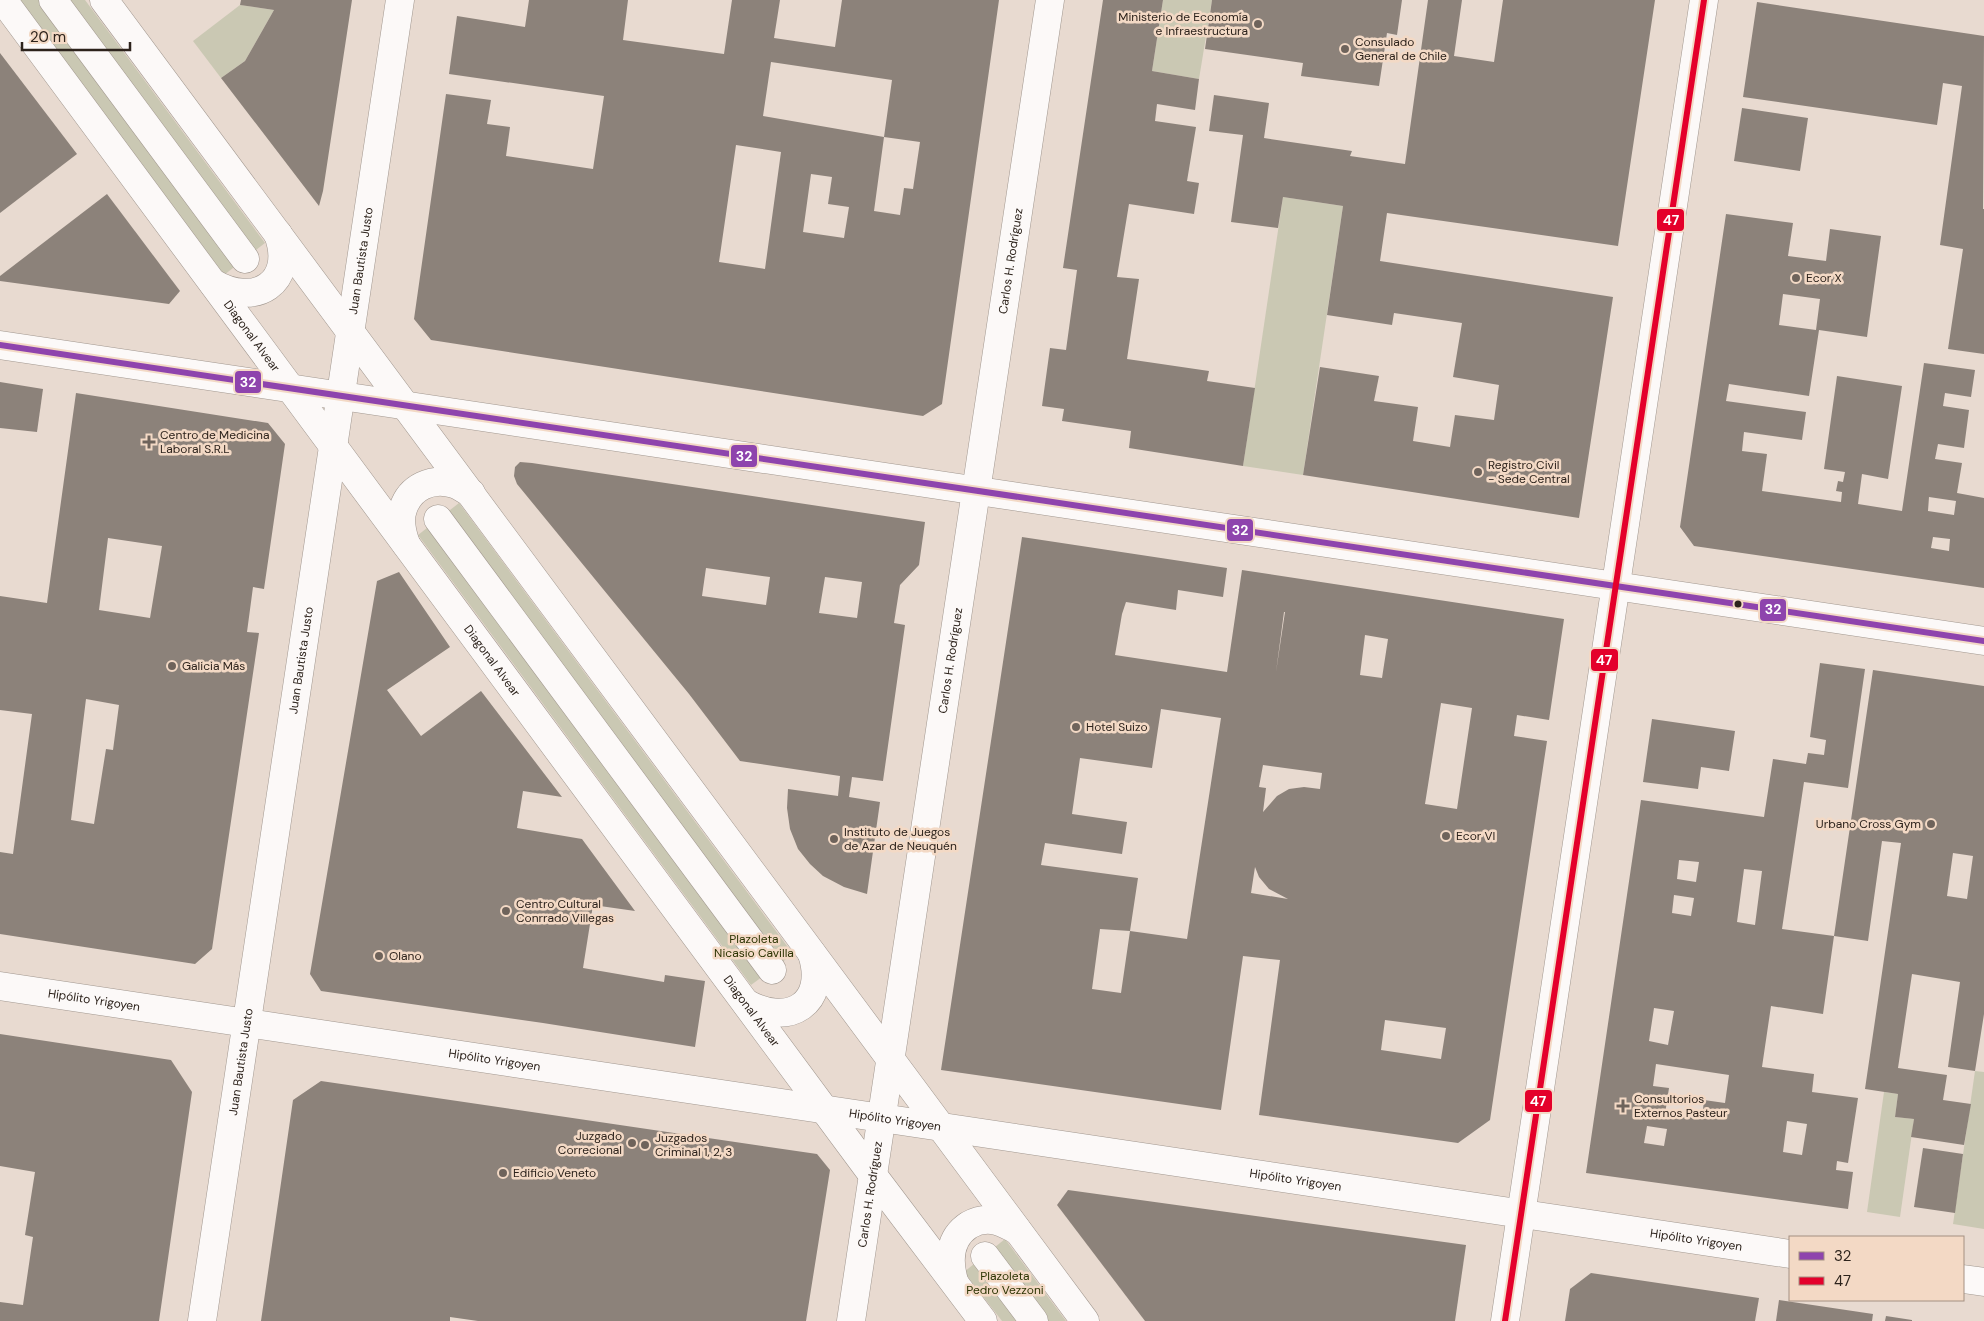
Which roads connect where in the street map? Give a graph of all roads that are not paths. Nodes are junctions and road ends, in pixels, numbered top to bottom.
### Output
1 (2, 0) edge
2 (53, 0) edge
3 (104, 0) edge
4 (400, 0) edge
5 (1050, 0) edge
6 (1704, 0) edge
7 (278, 234) junction
8 (244, 259) dead end
9 (213, 284) junction
10 (350, 331) junction
11 (0, 345) edge
12 (290, 388) junction
13 (341, 395) junction
14 (405, 405) junction
15 (333, 447) junction
16 (976, 490) junction
17 (471, 494) junction
18 (438, 519) dead end
19 (406, 544) junction
20 (1616, 586) junction
21 (1984, 641) edge
22 (812, 954) junction
23 (772, 970) dead end
24 (0, 986) edge
25 (746, 1003) junction
26 (247, 1023) junction
27 (890, 1059) junction
28 (825, 1109) junction
29 (882, 1118) junction
30 (940, 1127) junction
31 (872, 1174) junction
32 (1521, 1213) junction
33 (1017, 1230) junction
34 (1789, 1254) edge
35 (985, 1256) dead end
36 (1964, 1279) edge
37 (954, 1281) junction
38 (1984, 1282) edge
39 (202, 1321) edge
40 (851, 1321) edge
41 (983, 1321) edge
42 (1034, 1321) edge
43 (1085, 1321) edge
44 (1505, 1321) edge

1 - 9 street, Diagonal Alvear
2 - 8 street
3 - 7 street
4 - 10 street, Juan Bautista Justo
5 - 16 street, Carlos H. Rodríguez
6 - 20 street
7 - 9 street
7 - 10 street
9 - 12 street, Diagonal Alvear
10 - 13 street, Juan Bautista Justo
10 - 14 street
11 - 12 street
12 - 13 street
12 - 15 street, Diagonal Alvear
13 - 14 street
13 - 15 street, Juan Bautista Justo
14 - 16 street
14 - 17 street
15 - 19 street, Diagonal Alvear
15 - 26 street, Juan Bautista Justo
16 - 20 street
16 - 27 street, Carlos H. Rodríguez
17 - 19 street
17 - 22 street
18 - 23 street
19 - 25 street, Diagonal Alvear
20 - 21 street
20 - 32 street
22 - 25 street
22 - 27 street
24 - 26 street, Hipólito Yrigoyen
25 - 28 street, Diagonal Alvear
26 - 28 street, Hipólito Yrigoyen
26 - 39 street, Juan Bautista Justo
27 - 29 street, Carlos H. Rodríguez
27 - 30 street
28 - 29 street, Hipólito Yrigoyen
28 - 31 street, Diagonal Alvear
29 - 30 street, Hipólito Yrigoyen
29 - 31 street, Carlos H. Rodríguez
30 - 32 street, Hipólito Yrigoyen
30 - 33 street
31 - 37 street, Diagonal Alvear
31 - 40 street, Carlos H. Rodríguez
32 - 34 street, Hipólito Yrigoyen
32 - 44 street
33 - 37 street
33 - 43 street
35 - 42 street
36 - 38 street
37 - 41 street, Diagonal Alvear

